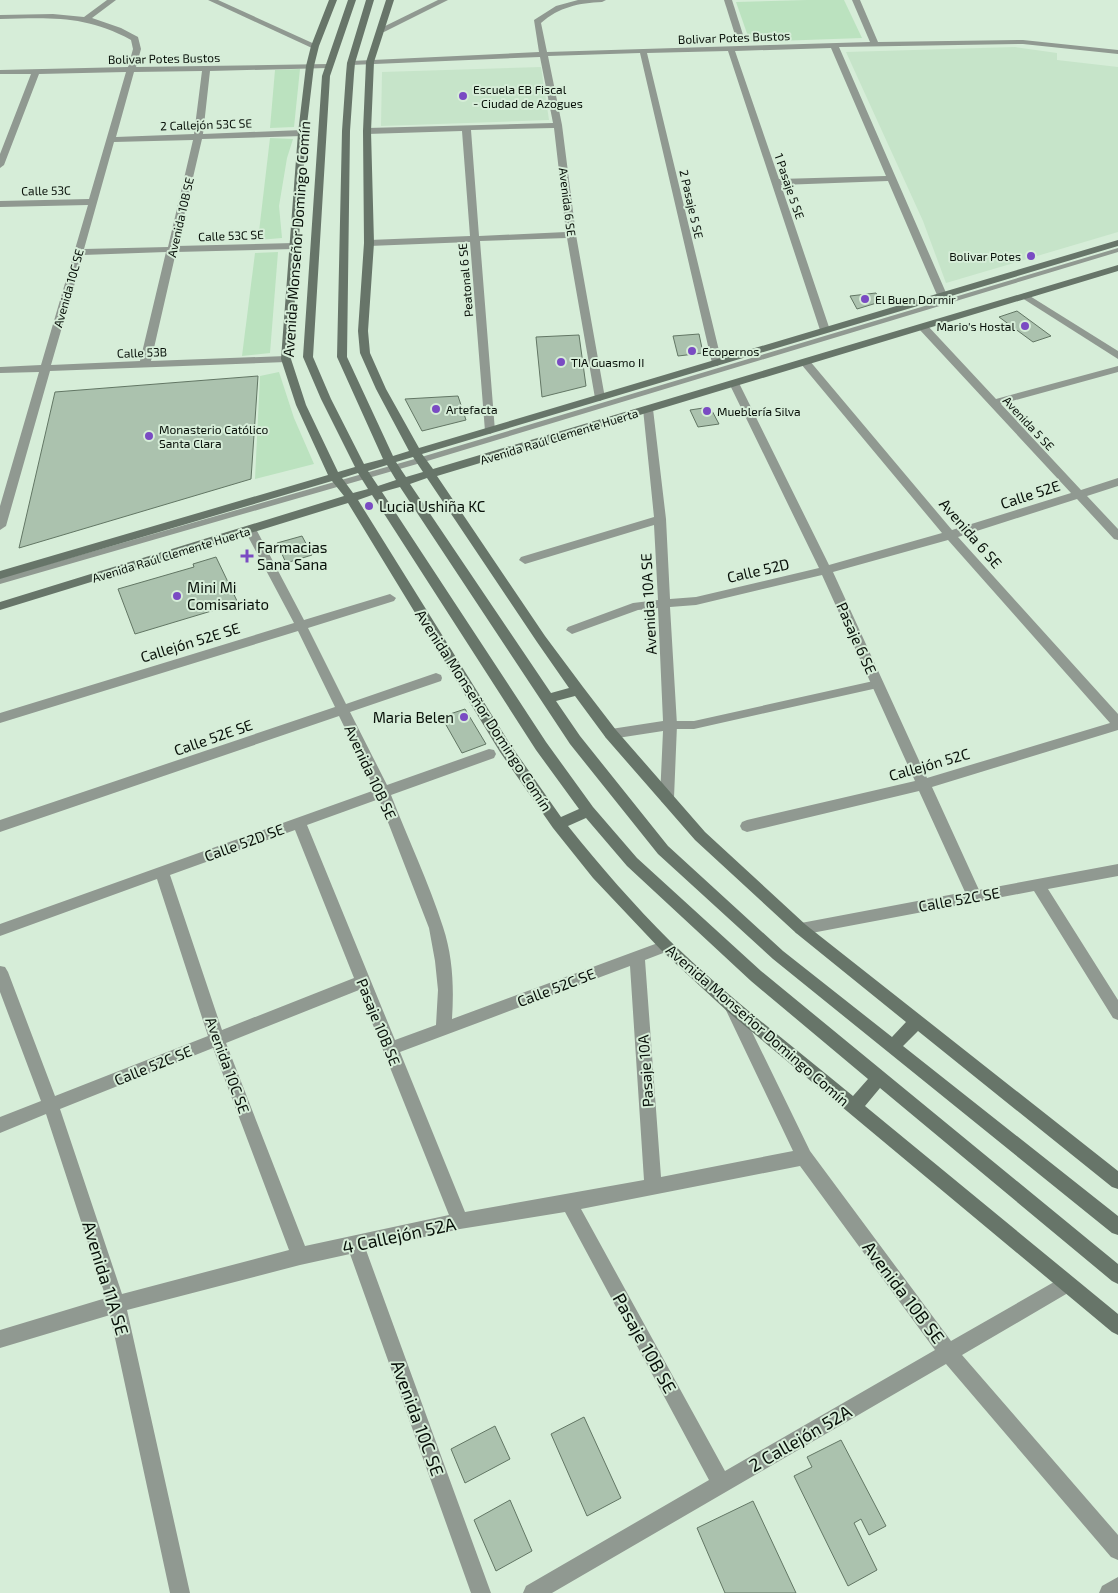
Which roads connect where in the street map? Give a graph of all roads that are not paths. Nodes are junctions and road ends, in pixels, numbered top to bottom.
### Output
1 (112, 0) edge
2 (212, 0) edge
3 (334, 0) edge
4 (352, 0) edge
5 (370, 0) edge
6 (390, 0) edge
7 (444, 0) edge
8 (602, 0) edge
9 (728, 0) edge
10 (856, 0) edge
11 (575, 1) edge
12 (0, 17) edge
13 (87, 18) junction
14 (381, 30) junction
15 (742, 41) dead end
16 (875, 44) junction
17 (834, 45) junction
18 (316, 46) junction
19 (731, 49) junction
20 (643, 51) junction
21 (1118, 52) edge
22 (544, 54) junction
23 (370, 62) junction
24 (351, 63) junction
25 (310, 66) junction
26 (328, 66) junction
27 (206, 68) junction
28 (131, 70) junction
29 (0, 72) edge
30 (36, 72) junction
31 (558, 125) junction
32 (466, 127) junction
33 (367, 130) junction
34 (302, 133) junction
35 (198, 137) junction
36 (111, 140) junction
37 (0, 165) edge
38 (892, 178) junction
39 (776, 182) junction
40 (93, 202) junction
41 (0, 204) edge
42 (571, 234) junction
43 (474, 238) junction
44 (368, 242) junction
45 (1118, 243) edge
46 (294, 246) junction
47 (172, 249) junction
48 (1118, 250) edge
49 (79, 252) junction
50 (1118, 268) edge
51 (302, 278) junction
52 (942, 295) junction
53 (1025, 296) junction
54 (923, 327) junction
55 (825, 330) junction
56 (1118, 356) edge
57 (286, 358) junction
58 (805, 362) junction
59 (717, 363) junction
60 (145, 364) junction
61 (45, 368) junction
62 (1118, 369) edge
63 (0, 370) edge
64 (734, 383) junction
65 (600, 398) junction
66 (992, 403) junction
67 (648, 409) junction
68 (490, 431) junction
69 (418, 456) junction
70 (392, 464) junction
71 (363, 473) junction
72 (430, 474) junction
73 (338, 480) junction
74 (402, 482) junction
75 (1118, 482) edge
76 (375, 491) junction
77 (1078, 495) junction
78 (351, 498) junction
79 (660, 519) junction
80 (0, 526) edge
81 (250, 529) junction
82 (950, 535) junction
83 (1118, 536) edge
84 (525, 560) dead end
85 (826, 570) junction
86 (0, 575) edge
87 (0, 581) edge
88 (390, 598) dead end
89 (664, 605) junction
90 (0, 606) edge
91 (301, 625) junction
92 (572, 630) dead end
93 (436, 678) dead end
94 (878, 684) junction
95 (578, 690) junction
96 (547, 699) junction
97 (342, 710) junction
98 (0, 718) edge
99 (1118, 724) edge
100 (670, 725) junction
101 (611, 734) junction
102 (489, 754) dead end
103 (922, 784) junction
104 (383, 792) junction
105 (667, 798) junction
106 (588, 811) junction
107 (299, 822) junction
108 (558, 824) junction
109 (0, 826) edge
110 (747, 826) dead end
111 (1118, 870) edge
112 (162, 872) junction
113 (1038, 884) junction
114 (974, 896) junction
115 (801, 929) junction
116 (0, 930) edge
117 (666, 946) junction
118 (637, 956) junction
119 (0, 974) edge
120 (362, 982) junction
121 (732, 1006) junction
122 (1118, 1013) edge
123 (916, 1022) junction
124 (444, 1029) junction
125 (217, 1039) junction
126 (892, 1046) junction
127 (390, 1049) junction
128 (880, 1077) junction
129 (51, 1105) junction
130 (854, 1107) junction
131 (0, 1125) edge
132 (804, 1157) junction
133 (1118, 1181) edge
134 (653, 1186) junction
135 (569, 1202) junction
136 (460, 1221) junction
137 (1118, 1227) edge
138 (355, 1244) junction
139 (300, 1256) junction
140 (1118, 1275) edge
141 (1067, 1284) junction
142 (117, 1304) junction
143 (1118, 1326) edge
144 (0, 1339) edge
145 (948, 1352) junction
146 (722, 1484) junction
147 (1118, 1550) edge
148 (1118, 1587) edge
149 (178, 1592) edge
150 (482, 1593) edge
151 (533, 1593) edge
152 (1109, 1593) edge

1 - 13 street
2 - 18 street
3 - 18 main road, Avenida Monseñor Domingo Comín
4 - 26 main road, Avenida Monseñor Domingo Comín
5 - 24 main road
6 - 14 main road
7 - 14 street
8 - 11 street
9 - 15 street
10 - 16 street
11 - 22 street, Avenida 6 SE
12 - 13 street
13 - 28 street, Avenida 10C SE
14 - 23 main road
16 - 17 street, Bolivar Potes Bustos
16 - 21 street, Bolivar Potes Bustos
17 - 19 street, Bolivar Potes Bustos
17 - 38 street
18 - 25 main road, Avenida Monseñor Domingo Comín
19 - 20 street, Bolivar Potes Bustos
19 - 39 street, 1 Pasaje 5 SE
20 - 22 street, Bolivar Potes Bustos
20 - 59 street, 2 Pasaje 5 SE
22 - 23 street, Bolivar Potes Bustos
22 - 31 street, Avenida 6 SE
23 - 24 street, Bolivar Potes Bustos
23 - 33 main road
24 - 70 main road
25 - 26 street, Bolivar Potes Bustos
25 - 27 street, Bolivar Potes Bustos
25 - 34 main road, Avenida Monseñor Domingo Comín
26 - 51 main road, Avenida Monseñor Domingo Comín
27 - 28 street, Bolivar Potes Bustos
27 - 35 street, Avenida 10B SE
28 - 30 street, Bolivar Potes Bustos
28 - 36 street, Avenida 10C SE
29 - 30 street, Bolivar Potes Bustos
30 - 37 street
31 - 32 street
31 - 42 street, Avenida 6 SE
32 - 33 street
32 - 43 street, Peatonal 6 SE
33 - 44 main road
34 - 35 street, 2 Callejón 53C SE
34 - 46 main road, Avenida Monseñor Domingo Comín
35 - 36 street, 2 Callejón 53C SE
35 - 47 street, Avenida 10B SE
36 - 40 street, Avenida 10C SE
38 - 39 street
38 - 52 street
39 - 55 street, 1 Pasaje 5 SE
40 - 41 street, Calle 53C
40 - 49 street, Avenida 10C SE
42 - 43 street
42 - 65 street, Avenida 6 SE
43 - 44 street
43 - 68 street, Peatonal 6 SE
44 - 69 main road
45 - 52 main road, Avenida Raúl Clemente Huerta
46 - 47 street, Calle 53C SE
46 - 51 main road, Avenida Monseñor Domingo Comín
47 - 49 street, Calle 53C SE
47 - 60 street, Avenida 10B SE
48 - 69 lane
49 - 61 street, Avenida 10C SE
50 - 53 main road, Avenida Raúl Clemente Huerta
51 - 57 main road, Avenida Monseñor Domingo Comín
51 - 71 main road, Avenida Monseñor Domingo Comín
52 - 55 main road, Avenida Raúl Clemente Huerta
53 - 54 main road, Avenida Raúl Clemente Huerta
53 - 56 street
54 - 58 main road, Avenida Raúl Clemente Huerta
54 - 66 street, Avenida 5 SE
55 - 59 main road, Avenida Raúl Clemente Huerta
57 - 60 street, Calle 53B
57 - 73 main road, Avenida Monseñor Domingo Comín
58 - 64 main road, Avenida Raúl Clemente Huerta
58 - 82 street, Avenida 6 SE
59 - 65 main road, Avenida Raúl Clemente Huerta
60 - 61 street, Calle 53B
61 - 63 street, Calle 53B
61 - 80 street, Avenida 10C SE
62 - 66 street
64 - 67 main road, Avenida Raúl Clemente Huerta
64 - 85 street, Pasaje 6 SE
65 - 68 main road, Avenida Raúl Clemente Huerta
66 - 77 street, Avenida 5 SE
67 - 72 main road, Avenida Raúl Clemente Huerta
67 - 79 street, Avenida 10A SE
68 - 69 main road, Avenida Raúl Clemente Huerta
69 - 70 main road, Avenida Raúl Clemente Huerta
69 - 72 main road
70 - 71 main road, Avenida Raúl Clemente Huerta
70 - 74 main road
71 - 73 main road, Avenida Raúl Clemente Huerta
71 - 76 main road, Avenida Monseñor Domingo Comín
72 - 74 main road, Avenida Raúl Clemente Huerta
72 - 95 main road
73 - 78 main road, Avenida Monseñor Domingo Comín
73 - 86 main road, Avenida Raúl Clemente Huerta
73 - 87 lane
74 - 76 main road, Avenida Raúl Clemente Huerta
74 - 96 main road
75 - 77 street, Calle 52E
76 - 78 main road, Avenida Raúl Clemente Huerta
76 - 106 main road, Avenida Monseñor Domingo Comín
77 - 82 street, Calle 52E
77 - 83 street, Avenida 5 SE
78 - 81 main road, Avenida Raúl Clemente Huerta
78 - 108 main road, Avenida Monseñor Domingo Comín
79 - 84 street
79 - 89 street, Avenida 10A SE
81 - 90 main road, Avenida Raúl Clemente Huerta
81 - 91 street, Avenida 10B SE
82 - 85 street, Calle 52D
82 - 99 street, Avenida 6 SE
85 - 89 street, Calle 52D
85 - 94 street, Pasaje 6 SE
88 - 91 street, Callejón 52E SE
89 - 92 street, Calle 52D
89 - 100 street, Avenida 10A SE
91 - 97 street, Avenida 10B SE
91 - 98 street, Callejón 52E SE
93 - 97 street, Calle 52E SE
94 - 100 lane
94 - 103 street, Pasaje 6 SE
95 - 96 main road
95 - 101 main road
96 - 126 main road
97 - 104 street, Avenida 10B SE
97 - 109 street, Calle 52E SE
99 - 103 street, Callejón 52C
100 - 101 street
100 - 105 street, Avenida 10A SE
101 - 105 main road
102 - 104 street, Calle 52D SE
103 - 110 street, Callejón 52C
103 - 114 street, Pasaje 6 SE
104 - 107 street, Calle 52D SE
104 - 124 street, Avenida 10B SE
105 - 115 main road
106 - 108 main road
106 - 128 main road, Avenida Monseñor Domingo Comín
107 - 112 street, Calle 52D SE
107 - 120 street, Pasaje 10B SE
108 - 117 main road, Avenida Monseñor Domingo Comín
111 - 113 street, Calle 52C SE
112 - 116 street, Calle 52D SE
112 - 125 street, Avenida 10C SE
113 - 114 street, Calle 52C SE
113 - 122 street
114 - 115 street, Calle 52C SE
115 - 123 main road
117 - 118 street, Calle 52C SE
117 - 121 main road, Avenida Monseñor Domingo Comín
118 - 124 street, Calle 52C SE
118 - 134 street, Pasaje 10A
119 - 129 street, Avenida 11A SE
120 - 125 street, Calle 52C SE
120 - 127 street, Pasaje 10B SE
121 - 130 main road, Avenida Monseñor Domingo Comín
121 - 132 street, Avenida 10B SE
123 - 126 main road
123 - 133 main road
124 - 127 street, Calle 52C SE
125 - 129 street, Calle 52C SE
125 - 139 street, Avenida 10C SE
126 - 137 main road
127 - 136 street, Pasaje 10B SE
128 - 130 main road
128 - 140 main road, Avenida Monseñor Domingo Comín
129 - 131 street, Calle 52C SE
129 - 142 street, Avenida 11A SE
130 - 141 main road, Avenida Monseñor Domingo Comín
132 - 134 street, 4 Callejón 52A
132 - 145 street, Avenida 10B SE
134 - 135 street, 4 Callejón 52A
135 - 136 street, 4 Callejón 52A
135 - 146 street, Pasaje 10B SE
136 - 138 street, 4 Callejón 52A
138 - 139 street, 4 Callejón 52A
138 - 150 street, Avenida 10C SE
139 - 142 street, 4 Callejón 52A
141 - 143 main road, Avenida Monseñor Domingo Comín
141 - 145 street, 2 Callejón 52A
142 - 144 street, 4 Callejón 52A
142 - 149 street, Avenida 11A SE
145 - 146 street, 2 Callejón 52A
145 - 147 street, Avenida 10B SE
146 - 151 street, 2 Callejón 52A
148 - 152 street

